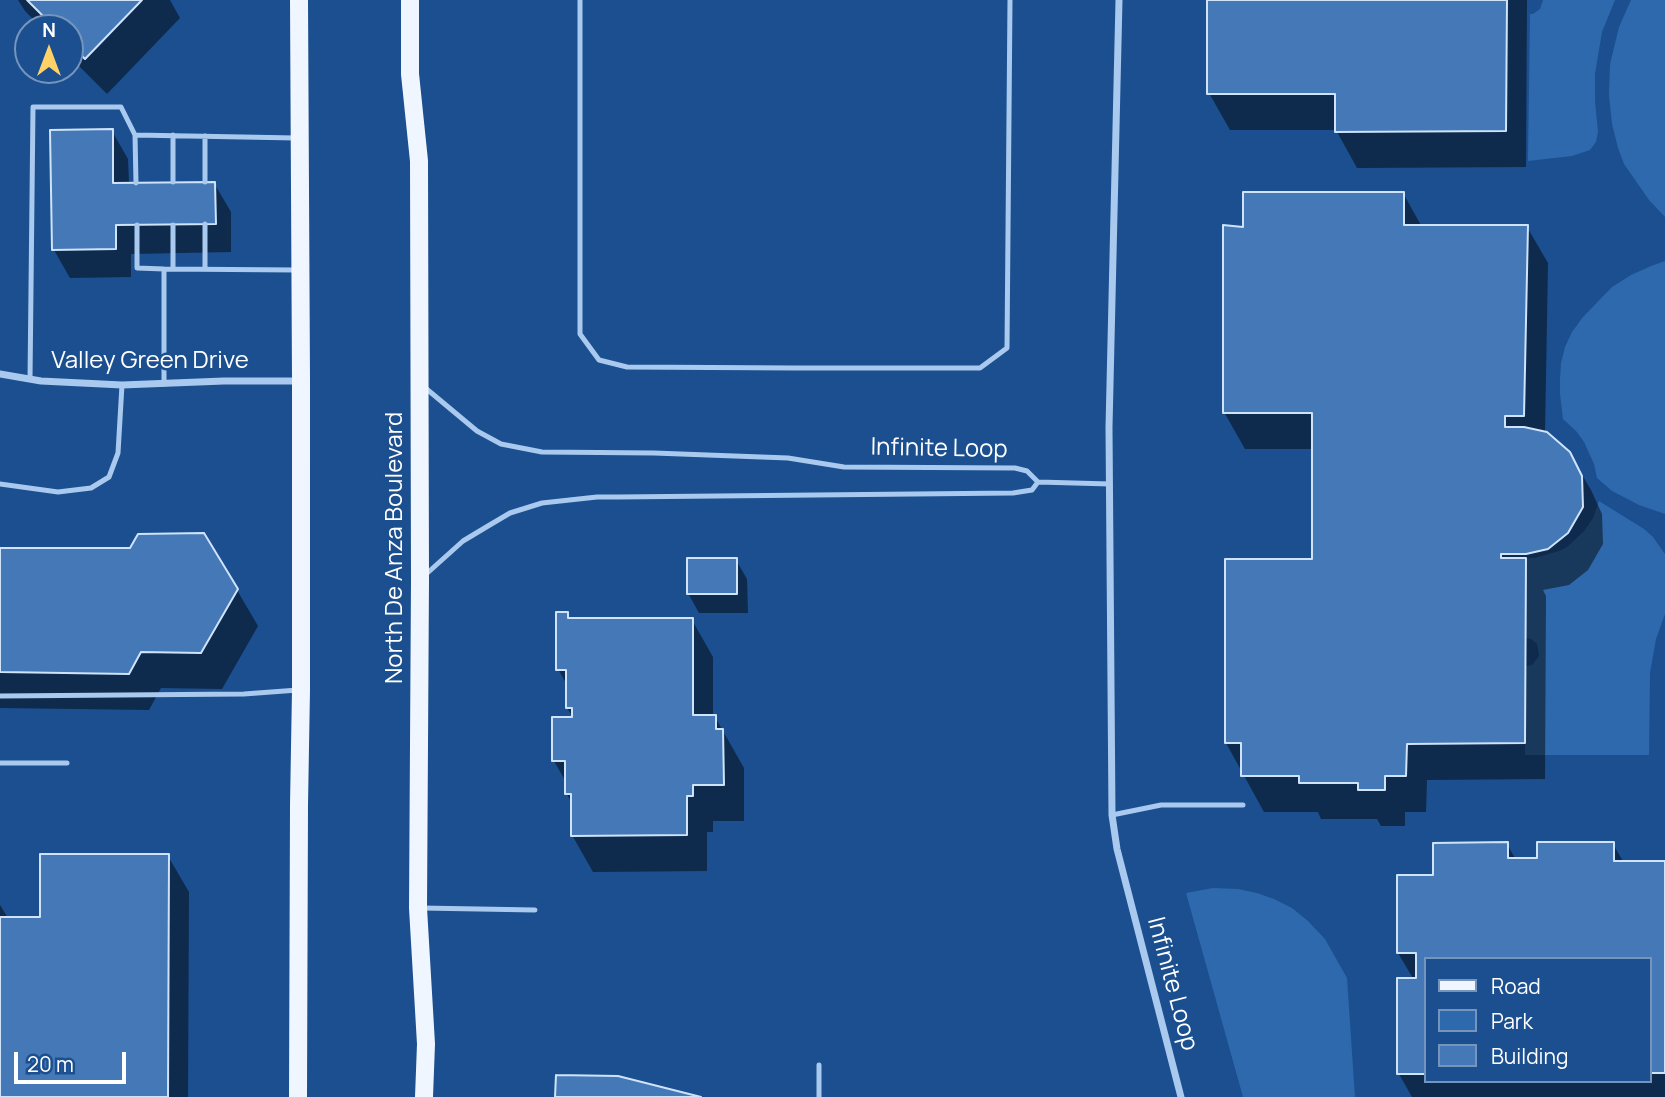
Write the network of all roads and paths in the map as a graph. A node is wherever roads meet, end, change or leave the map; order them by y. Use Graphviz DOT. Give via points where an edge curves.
graph roads {
  1 [pos="299,0"];
  2 [pos="410,0"];
  3 [pos="580,0"];
  4 [pos="1010,0"];
  5 [pos="1119,0"];
  6 [pos="135,135"];
  7 [pos="173,135"];
  8 [pos="205,136"];
  9 [pos="299,138"];
  10 [pos="173,182"];
  11 [pos="205,182"];
  12 [pos="136,183"];
  13 [pos="205,224"];
  14 [pos="173,225"];
  15 [pos="136,226"];
  16 [pos="164,269"];
  17 [pos="173,269"];
  18 [pos="205,269"];
  19 [pos="300,270"];
  20 [pos="0,374"];
  21 [pos="30,379"];
  22 [pos="301,381"];
  23 [pos="419,383"];
  24 [pos="164,384"];
  25 [pos="122,385"];
  26 [pos="1038,482"];
  27 [pos="0,484"];
  28 [pos="1110,484"];
  29 [pos="420,580"];
  30 [pos="301,690"];
  31 [pos="0,696"];
  32 [pos="0,763"];
  33 [pos="67,763"];
  34 [pos="1243,806"];
  35 [pos="1112,815"];
  36 [pos="418,908"];
  37 [pos="535,910"];
  38 [pos="819,1065"];
  39 [pos="298,1097"];
  40 [pos="424,1097"];
  41 [pos="819,1097"];
  42 [pos="1181,1097"];
  1 -- 9 [label="main road"];
  2 -- 23 [label="main road, North De Anza Boulevard" via="410,74 419,161"];
  3 -- 4 [label="lane" via="580,334 599,359 627,367 795,368 980,368 1007,348"];
  5 -- 28 [label="street, Infinite Loop"];
  6 -- 7 [label="lane"];
  6 -- 12 [label="lane"];
  6 -- 21 [label="lane" via="121,107 33,107"];
  7 -- 8 [label="lane"];
  7 -- 10 [label="lane"];
  8 -- 9 [label="lane"];
  8 -- 11 [label="lane"];
  9 -- 19 [label="main road"];
  13 -- 18 [label="lane"];
  14 -- 17 [label="lane"];
  15 -- 16 [label="lane" via="136,268"];
  16 -- 17 [label="lane"];
  16 -- 24 [label="lane"];
  17 -- 18 [label="lane"];
  18 -- 19 [label="lane"];
  19 -- 22 [label="main road"];
  20 -- 21 [label="street, Valley Green Drive"];
  21 -- 25 [label="street, Valley Green Drive"];
  22 -- 24 [label="street, Valley Green Drive"];
  22 -- 30 [label="main road"];
  23 -- 26 [label="lane, Infinite Loop" via="477,431 500,443 542,452 788,458 844,467 1016,468"];
  23 -- 29 [label="main road, North De Anza Boulevard"];
  24 -- 25 [label="street, Valley Green Drive"];
  25 -- 27 [label="lane" via="118,453 109,477 91,488 58,492"];
  26 -- 28 [label="lane"];
  26 -- 29 [label="lane, Infinite Loop" via="1032,490 1013,493 597,497 542,503 510,513 463,541"];
  28 -- 35 [label="street, Infinite Loop"];
  29 -- 36 [label="main road, North De Anza Boulevard"];
  30 -- 31 [label="lane"];
  30 -- 39 [label="main road"];
  32 -- 33 [label="lane"];
  34 -- 35 [label="lane" via="1161,806"];
  35 -- 42 [label="street, Infinite Loop" via="1116,849"];
  36 -- 37 [label="lane"];
  36 -- 40 [label="main road, North De Anza Boulevard" via="426,1044"];
  38 -- 41 [label="lane"];
}
